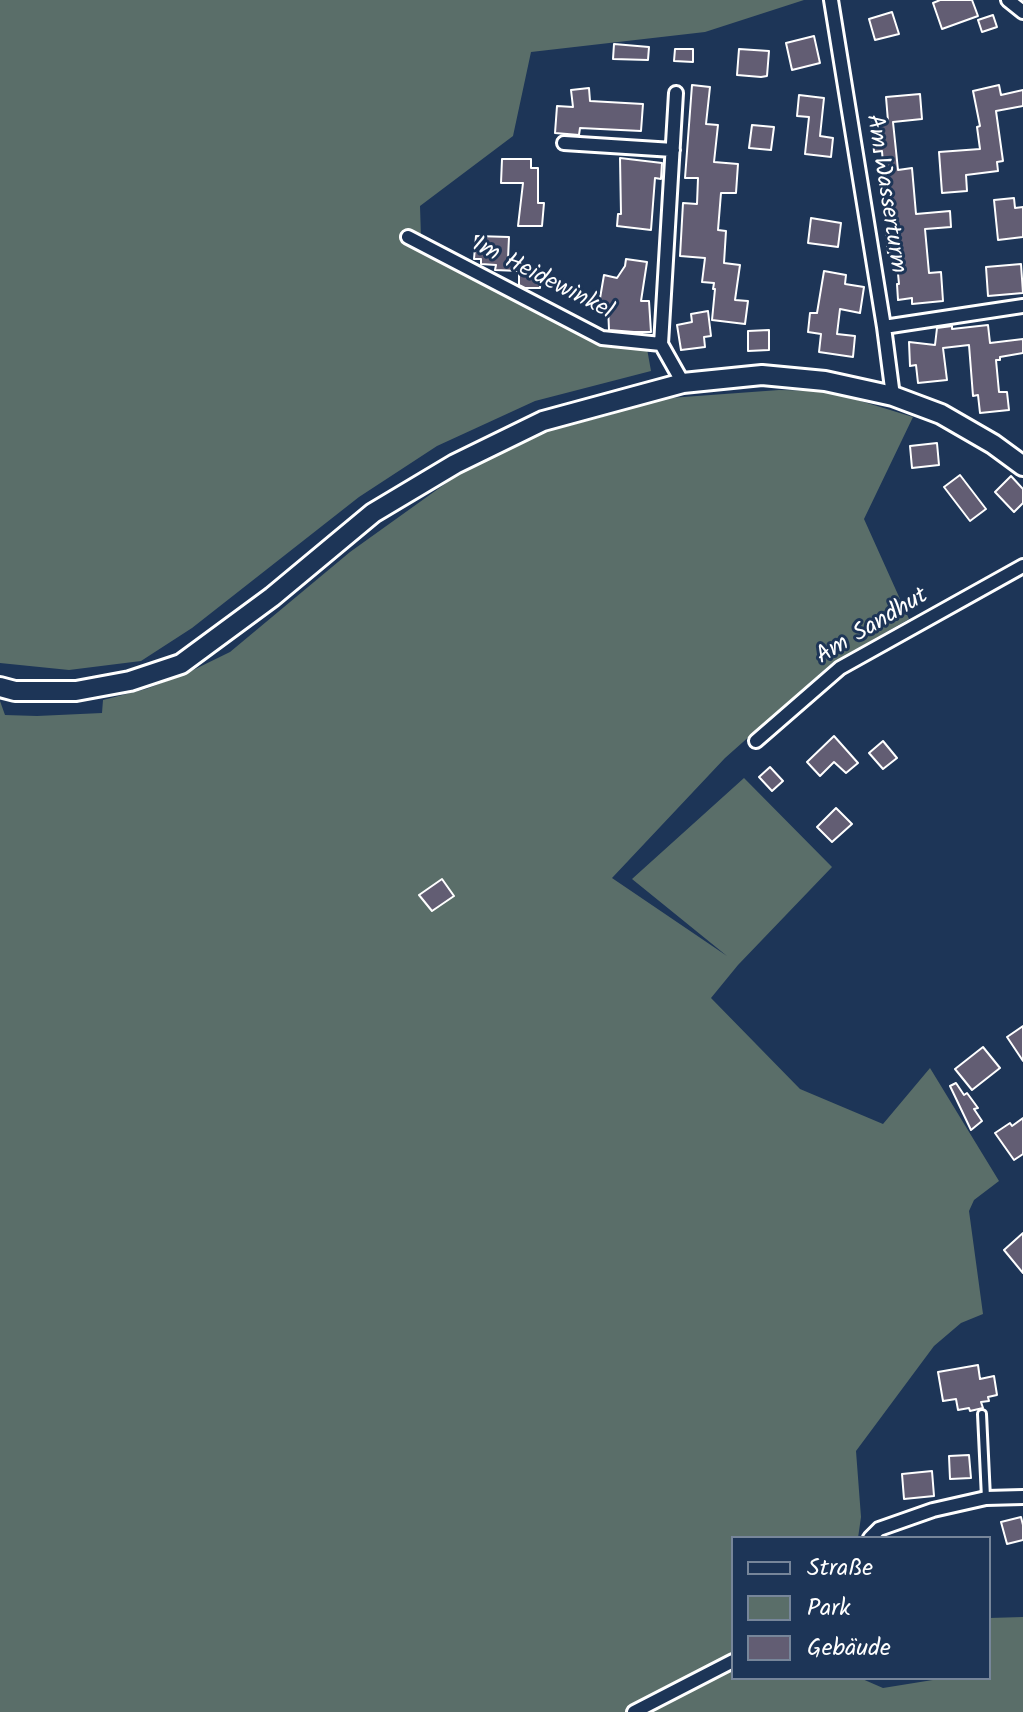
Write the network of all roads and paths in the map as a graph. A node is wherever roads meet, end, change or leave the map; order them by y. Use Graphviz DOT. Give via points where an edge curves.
graph roads {
  1 [pos="831,0"];
  2 [pos="1008,0"];
  3 [pos="1023,12"];
  4 [pos="676,93"];
  5 [pos="564,143"];
  6 [pos="673,150"];
  7 [pos="408,237"];
  8 [pos="1023,306"];
  9 [pos="884,327"];
  10 [pos="661,344"];
  11 [pos="683,383"];
  12 [pos="893,396"];
  13 [pos="1023,466"];
  14 [pos="1023,566"];
  15 [pos="0,687"];
  16 [pos="756,741"];
  17 [pos="982,1414"];
  18 [pos="1023,1497"];
  19 [pos="986,1498"];
  20 [pos="872,1536"];
  21 [pos="731,1662"];
  22 [pos="634,1712"];
  1 -- 9 [label="street, Am Wasserturm"];
  2 -- 3 [label="street"];
  4 -- 6 [label="street"];
  5 -- 6 [label="street"];
  6 -- 10 [label="street"];
  7 -- 10 [label="street, Im Heidewinkel" via="602,338"];
  8 -- 9 [label="street"];
  9 -- 12 [label="street, Am Wasserturm"];
  10 -- 11 [label="street"];
  11 -- 12 [label="street" via="762,375 825,381"];
  11 -- 15 [label="street" via="543,421 455,464 373,513 181,664 76,691"];
  12 -- 13 [label="street" via="941,414"];
  14 -- 16 [label="street, Am Sandhut" via="840,668"];
  17 -- 19 [label="lane"];
  18 -- 19 [label="street"];
  19 -- 20 [label="street" via="933,1510"];
  21 -- 22 [label="street"];
}
